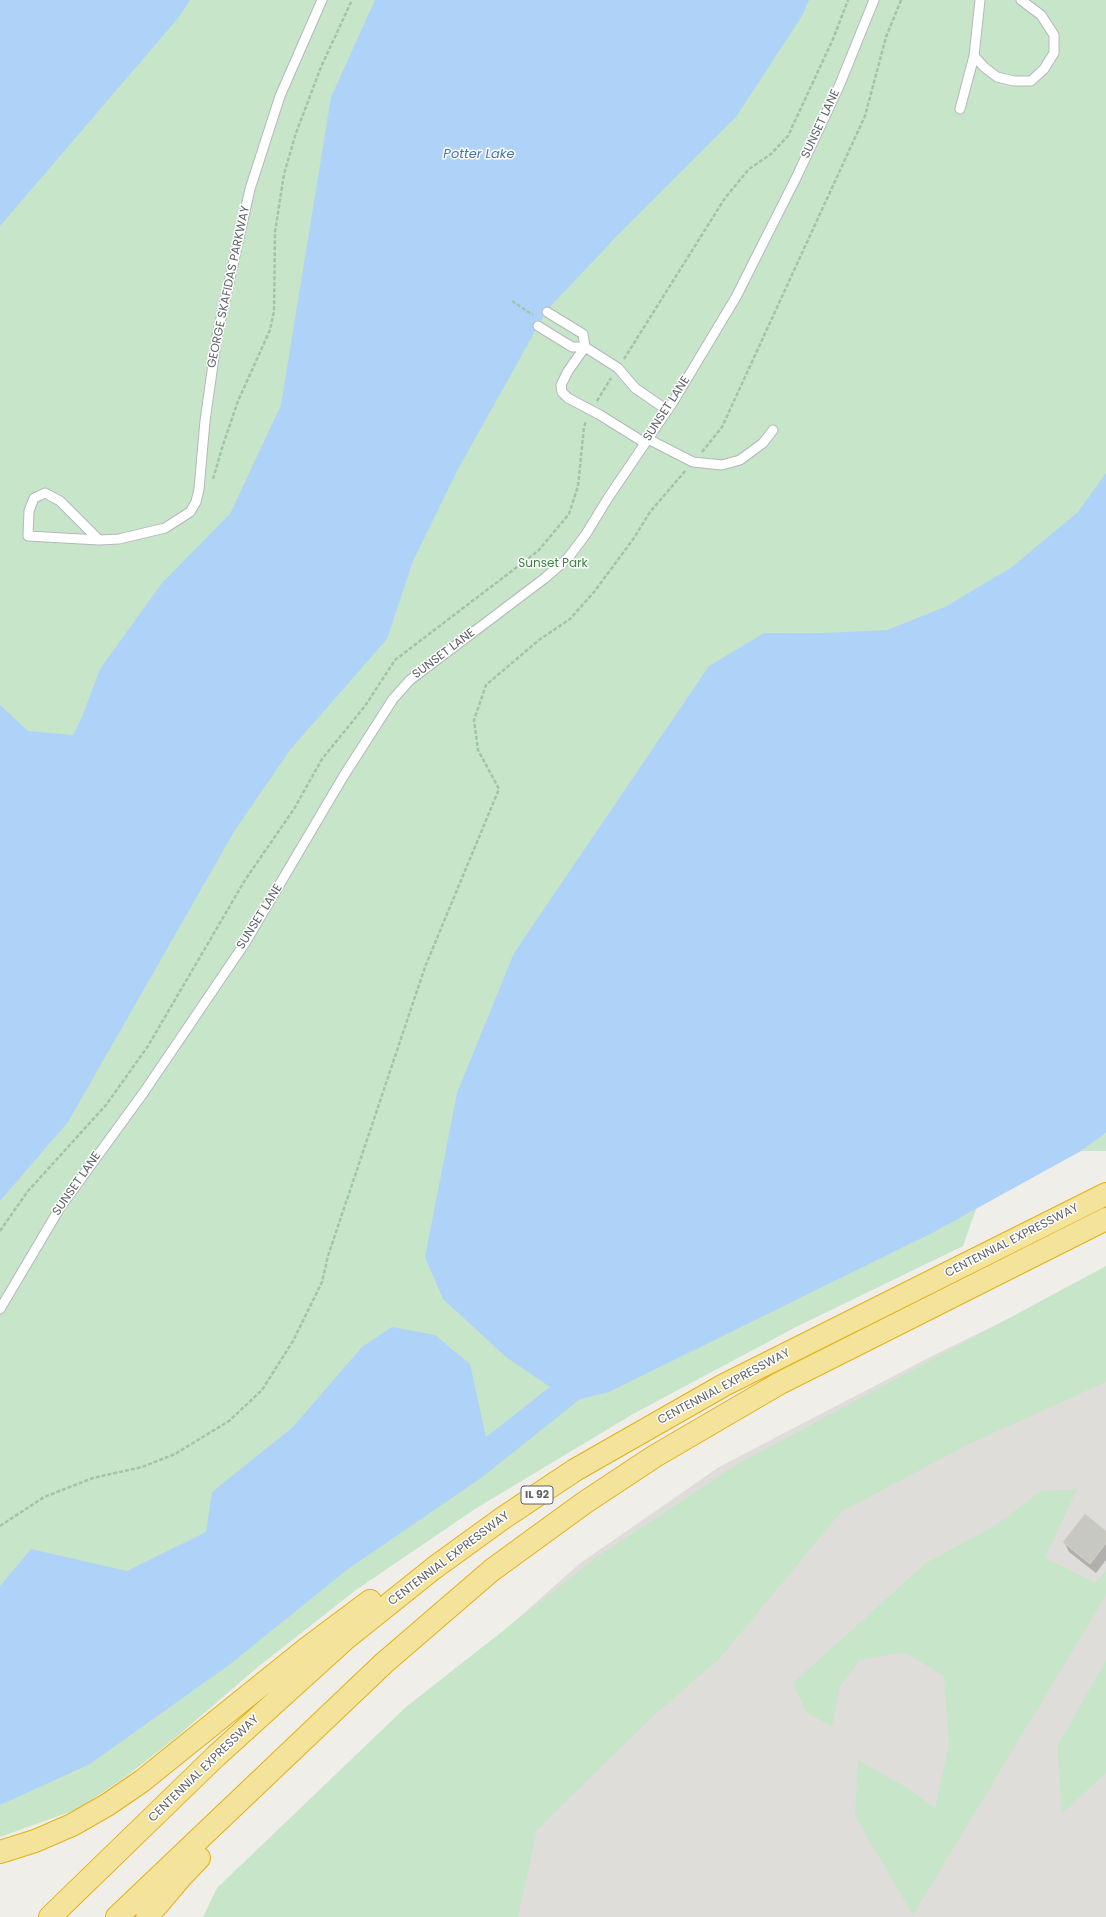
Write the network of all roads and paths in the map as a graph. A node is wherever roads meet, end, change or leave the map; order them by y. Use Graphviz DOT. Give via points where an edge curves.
graph roads {
  1 [pos="322,0"];
  2 [pos="352,0"];
  3 [pos="848,0"];
  4 [pos="874,0"];
  5 [pos="901,0"];
  6 [pos="980,0"];
  7 [pos="1021,0"];
  8 [pos="974,56"];
  9 [pos="960,109"];
  10 [pos="512,301"];
  11 [pos="526,310"];
  12 [pos="546,312"];
  13 [pos="538,326"];
  14 [pos="585,347"];
  15 [pos="618,368"];
  16 [pos="591,410"];
  17 [pos="667,410"];
  18 [pos="773,430"];
  19 [pos="646,441"];
  20 [pos="693,462"];
  21 [pos="196,502"];
  22 [pos="99,540"];
  23 [pos="1106,1194"];
  24 [pos="1106,1219"];
  25 [pos="0,1231"];
  26 [pos="0,1309"];
  27 [pos="0,1526"];
  28 [pos="480,1535"];
  29 [pos="282,1760"];
  30 [pos="0,1852"];
  31 [pos="50,1917"];
  32 [pos="117,1917"];
  33 [pos="147,1917"];
  1 -- 21 [label="lane, GEORGE SKAFIDAS PARKWAY" via="280,96 250,189 217,336"];
  2 -- 21 [label="path" via="308,100 284,174 275,232 274,311 270,330 238,401 210,490"];
  3 -- 15 [label="path" via="788,136 771,154 749,169 726,198"];
  4 -- 17 [label="lane, SUNSET LANE" via="817,134 736,297"];
  5 -- 20 [label="path" via="886,37 865,116 722,427"];
  6 -- 8 [label="lane"];
  7 -- 8 [label="lane" via="1042,15 1054,36 1054,53 1044,69 1031,81 1014,80 997,76"];
  8 -- 9 [label="lane"];
  10 -- 11 [label="path"];
  12 -- 14 [label="lane" via="584,334"];
  13 -- 14 [label="lane" via="572,347"];
  14 -- 15 [label="lane"];
  14 -- 16 [label="lane" via="561,385 562,392 568,398"];
  15 -- 16 [label="path"];
  15 -- 17 [label="lane" via="634,388"];
  16 -- 19 [label="lane"];
  16 -- 25 [label="path" via="584,427 578,486 569,514 538,551 395,660 365,706 322,759 294,809 245,880 148,1046 106,1105 28,1191"];
  17 -- 19 [label="lane, SUNSET LANE"];
  18 -- 20 [label="lane" via="763,443 740,460 722,465"];
  19 -- 20 [label="lane"];
  19 -- 26 [label="lane, SUNSET LANE" via="568,558 410,680 393,699 343,777 245,943 144,1092 61,1206"];
  20 -- 27 [label="path" via="650,512 594,592 570,619 538,640 486,685 474,720 478,750 499,789 425,968 328,1256 322,1282 292,1341 262,1390 229,1422 175,1454 142,1467 93,1478 44,1497"];
  21 -- 22 [label="lane" via="190,512 165,528 120,539"];
  22 -- 22 [label="lane" via="60,501 44,493 34,498 29,512 28,536"];
  23 -- 28 [label="highway, CENTENNIAL EXPRESSWAY / IL 92" via="724,1385 575,1470"];
  24 -- 29 [label="highway, CENTENNIAL EXPRESSWAY / IL 92" via="780,1383 655,1456 584,1503 492,1570 379,1668"];
  28 -- 30 [label="highway" via="368,1603 248,1695 178,1754 119,1797 72,1825"];
  28 -- 31 [label="highway, CENTENNIAL EXPRESSWAY / IL 92" via="387,1605 286,1692"];
  29 -- 32 [label="highway, CENTENNIAL EXPRESSWAY / IL 92"];
  29 -- 33 [label="highway"];
}
